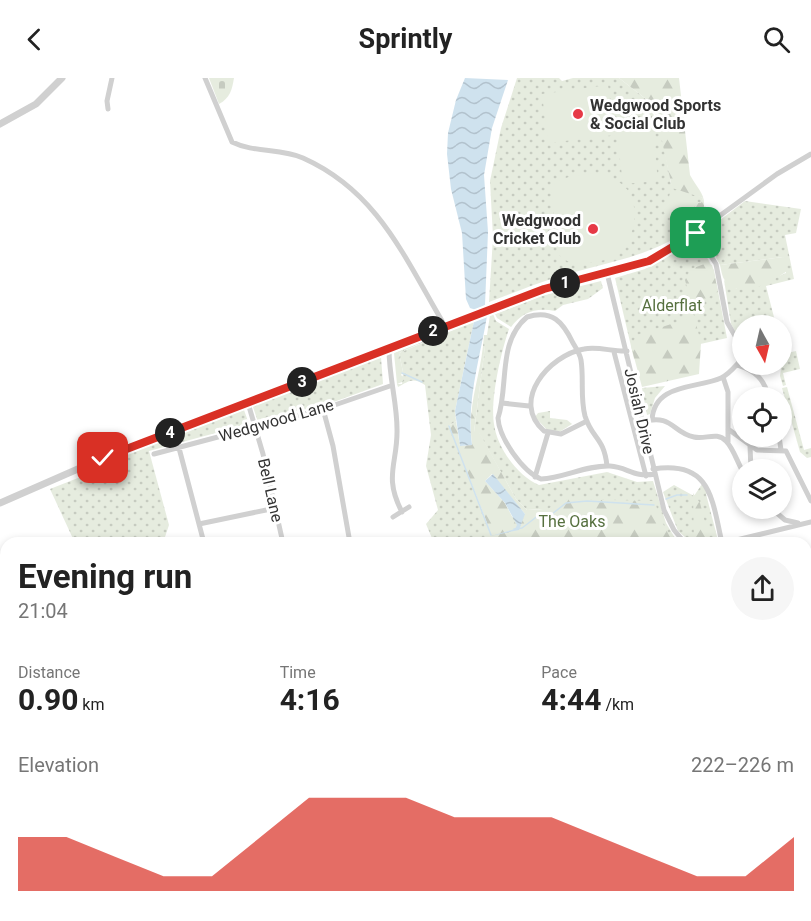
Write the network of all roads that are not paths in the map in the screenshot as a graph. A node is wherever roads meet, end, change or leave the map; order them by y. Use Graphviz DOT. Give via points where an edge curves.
graph roads {
  1 [pos="62,78"];
  2 [pos="112,78"];
  3 [pos="205,78"];
  4 [pos="108,109"];
  5 [pos="0,124"];
  6 [pos="811,154"];
  7 [pos="696,233"];
  8 [pos="607,273"];
  9 [pos="445,326"];
  10 [pos="732,331"];
  11 [pos="388,349"];
  12 [pos="577,351"];
  13 [pos="627,351"];
  14 [pos="614,352"];
  15 [pos="732,369"];
  16 [pos="723,377"];
  17 [pos="390,386"];
  18 [pos="248,403"];
  19 [pos="502,403"];
  20 [pos="529,406"];
  21 [pos="323,409"];
  22 [pos="652,420"];
  23 [pos="587,421"];
  24 [pos="642,422"];
  25 [pos="255,427"];
  26 [pos="728,429"];
  27 [pos="732,432"];
  28 [pos="548,434"];
  29 [pos="728,442"];
  30 [pos="752,447"];
  31 [pos="781,447"];
  32 [pos="179,448"];
  33 [pos="781,450"];
  34 [pos="154,454"];
  35 [pos="736,459"];
  36 [pos="607,466"];
  37 [pos="654,471"];
  38 [pos="646,476"];
  39 [pos="535,477"];
  40 [pos="811,501"];
  41 [pos="0,503"];
  42 [pos="410,507"];
  43 [pos="276,508"];
  44 [pos="402,512"];
  45 [pos="393,517"];
  46 [pos="784,519"];
  47 [pos="808,523"];
  48 [pos="199,524"];
  49 [pos="202,537"];
  50 [pos="282,537"];
  51 [pos="349,537"];
  52 [pos="680,537"];
  53 [pos="721,537"];
  54 [pos="748,537"];
  1 -- 5 [label="street" via="36,104"];
  2 -- 4 [label="street" via="106,101"];
  3 -- 9 [label="street" via="232,142 301,157 330,171 366,200 384,222"];
  6 -- 7 [label="street"];
  7 -- 8 [label="street" via="649,261"];
  7 -- 10 [label="street" via="716,264"];
  8 -- 9 [label="street" via="544,289"];
  8 -- 13 [label="street, Josiah Drive"];
  9 -- 11 [label="street"];
  11 -- 17 [label="street"];
  11 -- 18 [label="street"];
  12 -- 14 [label="street" via="592,348"];
  12 -- 19 [label="street" via="558,319 544,314 527,317 515,330 507,356"];
  12 -- 20 [label="street" via="554,364 539,380"];
  12 -- 23 [label="street"];
  13 -- 14 [label="street"];
  13 -- 24 [label="street, Josiah Drive"];
  14 -- 38 [label="street"];
  15 -- 16 [label="street"];
  16 -- 22 [label="street" via="665,394 657,401"];
  16 -- 26 [label="street" via="728,392"];
  17 -- 21 [label="street, Wedgwood Lane"];
  17 -- 44 [label="street" via="397,429 392,481"];
  18 -- 25 [label="street, Bell Lane"];
  18 -- 41 [label="street" via="103,458"];
  19 -- 20 [label="street"];
  19 -- 39 [label="street" via="499,426 514,455"];
  20 -- 28 [label="street" via="532,416"];
  21 -- 25 [label="street, Wedgwood Lane"];
  21 -- 51 [label="street"];
  22 -- 24 [label="street"];
  22 -- 29 [label="street" via="675,425 690,436 717,436"];
  23 -- 28 [label="street" via="561,434"];
  23 -- 36 [label="street" via="604,446"];
  24 -- 37 [label="street, Josiah Drive"];
  25 -- 32 [label="street, Wedgwood Lane"];
  25 -- 43 [label="street, Bell Lane"];
  26 -- 27 [label="street"];
  26 -- 29 [label="street"];
  28 -- 39 [label="street"];
  29 -- 35 [label="street"];
  30 -- 33 [label="street"];
  31 -- 33 [label="street"];
  32 -- 34 [label="street, Wedgwood Lane" via="161,449"];
  32 -- 48 [label="street"];
  33 -- 40 [label="street" via="786,451"];
  36 -- 38 [label="street"];
  36 -- 39 [label="street" via="547,479"];
  37 -- 38 [label="street"];
  37 -- 52 [label="street, Josiah Drive" via="664,510"];
  37 -- 53 [label="street" via="683,468 704,481"];
  42 -- 44 [label="street"];
  43 -- 48 [label="street"];
  43 -- 50 [label="street, Bell Lane"];
  44 -- 45 [label="street"];
  46 -- 47 [label="street"];
  47 -- 54 [label="street"];
  48 -- 49 [label="street"];
}
